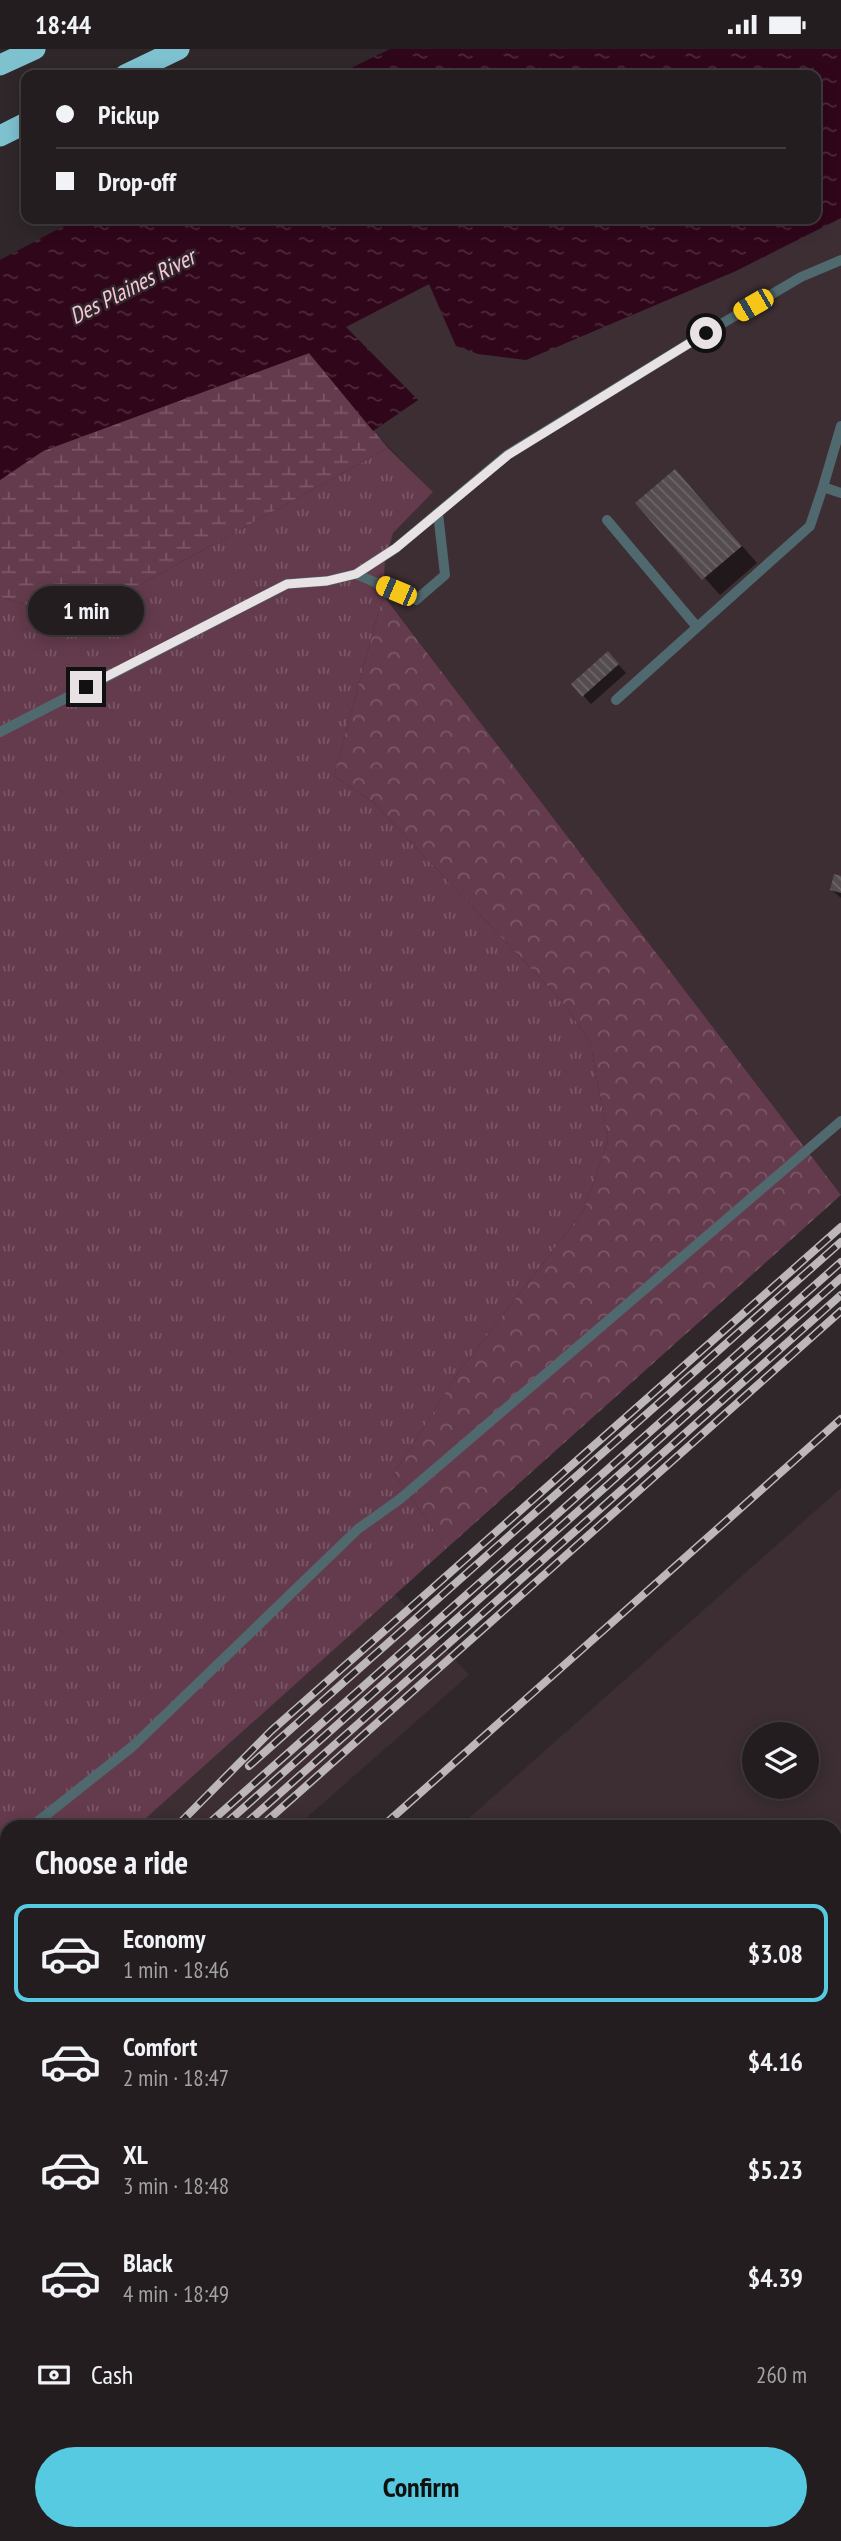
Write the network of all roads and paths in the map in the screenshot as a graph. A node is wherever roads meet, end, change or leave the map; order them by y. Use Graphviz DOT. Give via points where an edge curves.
graph roads {
  1 [pos="35,49"];
  2 [pos="179,49"];
  3 [pos="0,65"];
  4 [pos="135,70"];
  5 [pos="21,126"];
  6 [pos="0,136"];
  7 [pos="841,260"];
  8 [pos="841,426"];
  9 [pos="823,487"];
  10 [pos="841,493"];
  11 [pos="438,513"];
  12 [pos="607,520"];
  13 [pos="356,574"];
  14 [pos="697,627"];
  15 [pos="616,700"];
  16 [pos="0,732"];
  17 [pos="841,1122"];
  18 [pos="40,1820"];
  1 -- 3 [label="highway"];
  2 -- 4 [label="highway"];
  5 -- 6 [label="highway"];
  7 -- 11 [label="lane" via="801,277 519,448"];
  8 -- 9 [label="lane"];
  9 -- 10 [label="lane"];
  9 -- 14 [label="lane" via="810,526"];
  11 -- 13 [label="lane"];
  11 -- 13 [label="lane" via="445,575 416,600"];
  12 -- 14 [label="lane"];
  13 -- 16 [label="lane" via="287,584"];
  14 -- 15 [label="lane"];
  17 -- 18 [label="lane" via="400,1499 358,1528 133,1746"];
}
